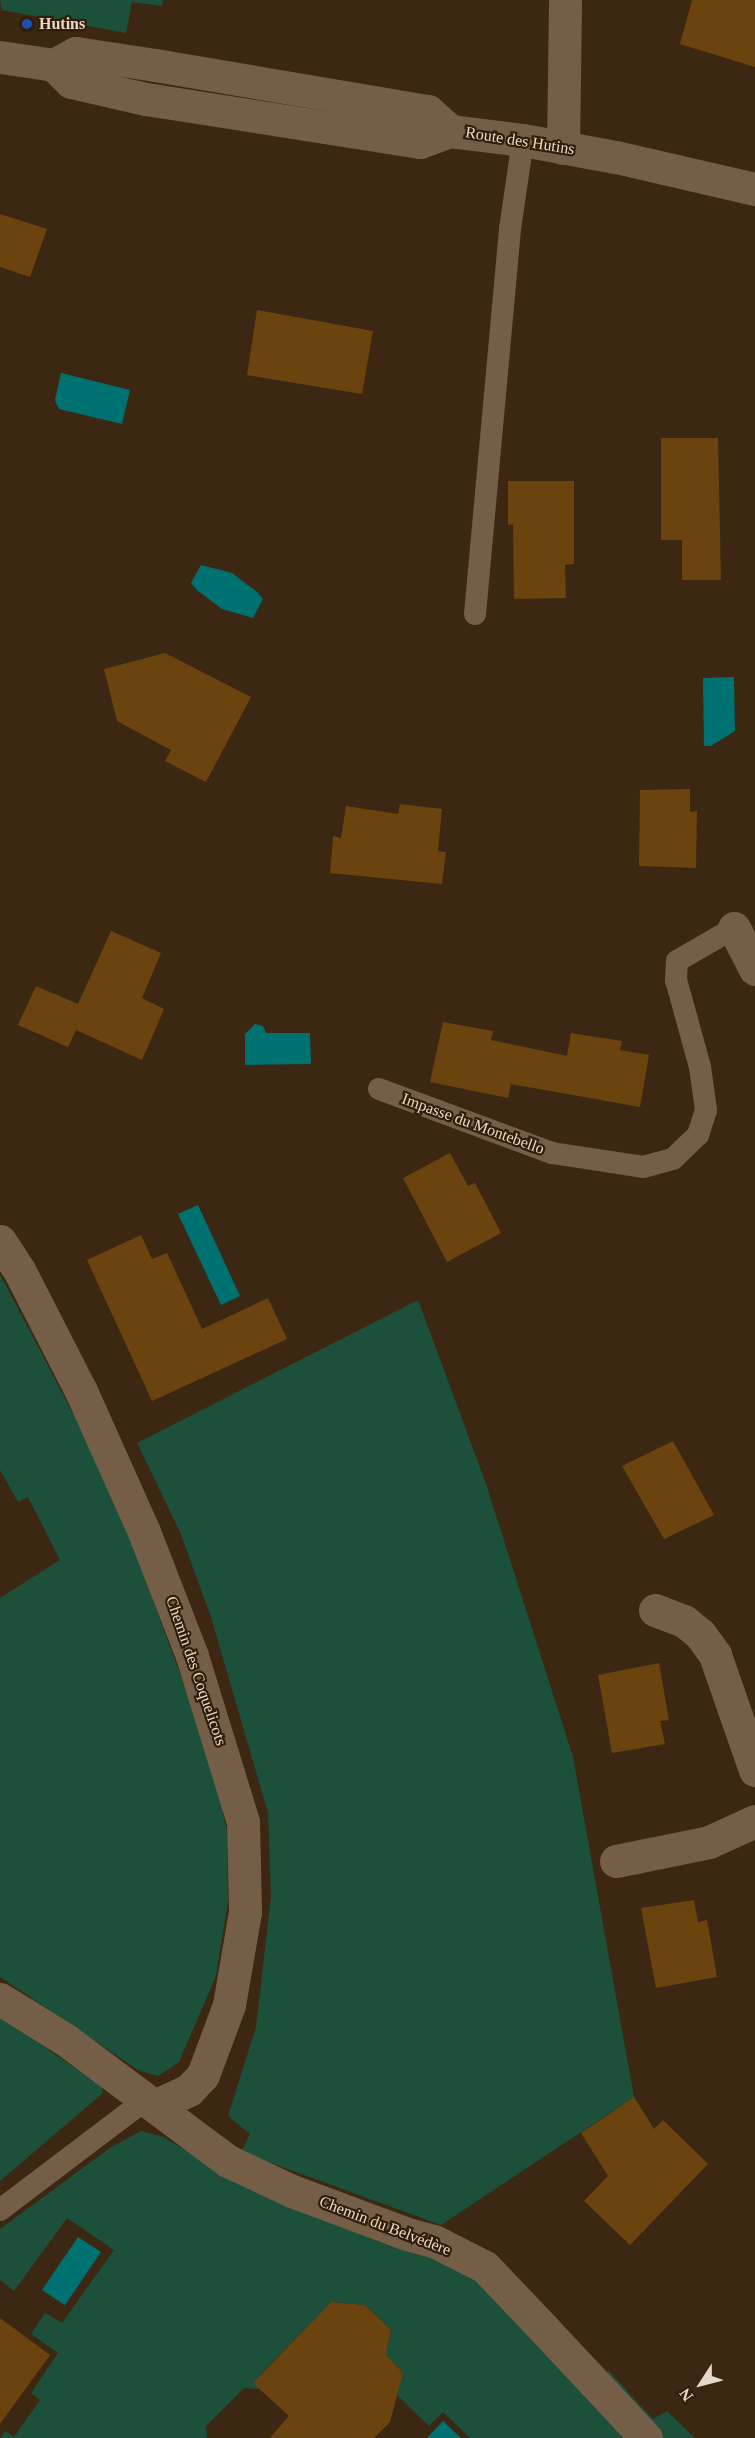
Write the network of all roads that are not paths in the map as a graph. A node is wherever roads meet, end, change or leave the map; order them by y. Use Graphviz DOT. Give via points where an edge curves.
graph roads {
  1 [pos="565,0"];
  2 [pos="0,57"];
  3 [pos="54,65"];
  4 [pos="195,73"];
  5 [pos="179,103"];
  6 [pos="450,131"];
  7 [pos="523,140"];
  8 [pos="563,148"];
  9 [pos="755,189"];
  10 [pos="475,615"];
  11 [pos="734,928"];
  12 [pos="755,969"];
  13 [pos="379,1089"];
  14 [pos="0,1241"];
  15 [pos="656,1610"];
  16 [pos="755,1770"];
  17 [pos="755,1821"];
  18 [pos="616,1861"];
  19 [pos="0,1999"];
  20 [pos="153,2102"];
  21 [pos="0,2210"];
  22 [pos="646,2438"];
  1 -- 8 [label="street"];
  2 -- 3 [label="street"];
  3 -- 4 [label="street" via="76,53"];
  3 -- 5 [label="street, Route des Hutins" via="70,82"];
  4 -- 5 [label="street"];
  4 -- 6 [label="street" via="428,111"];
  5 -- 6 [label="street, Route des Hutins" via="420,142"];
  6 -- 7 [label="street, Route des Hutins"];
  7 -- 8 [label="street, Route des Hutins"];
  7 -- 10 [label="lane" via="510,229"];
  8 -- 9 [label="street, Route des Hutins"];
  11 -- 12 [label="street, Impasse du Montebello"];
  11 -- 13 [label="lane, Impasse du Montebello" via="677,961 676,980 700,1066 706,1110 698,1134 663,1163 643,1167 552,1154"];
  14 -- 20 [label="street, Chemin des Coquelicots" via="81,1391 144,1532 192,1656 243,1822 245,1912 229,2005 203,2075 189,2090"];
  15 -- 16 [label="street" via="684,1621 700,1634 715,1655"];
  17 -- 18 [label="street" via="709,1842"];
  19 -- 20 [label="street, Chemin du Belvédère"];
  20 -- 21 [label="lane"];
  20 -- 22 [label="street, Chemin du Belvédère" via="228,2161 292,2191 434,2241 485,2267"];
}
